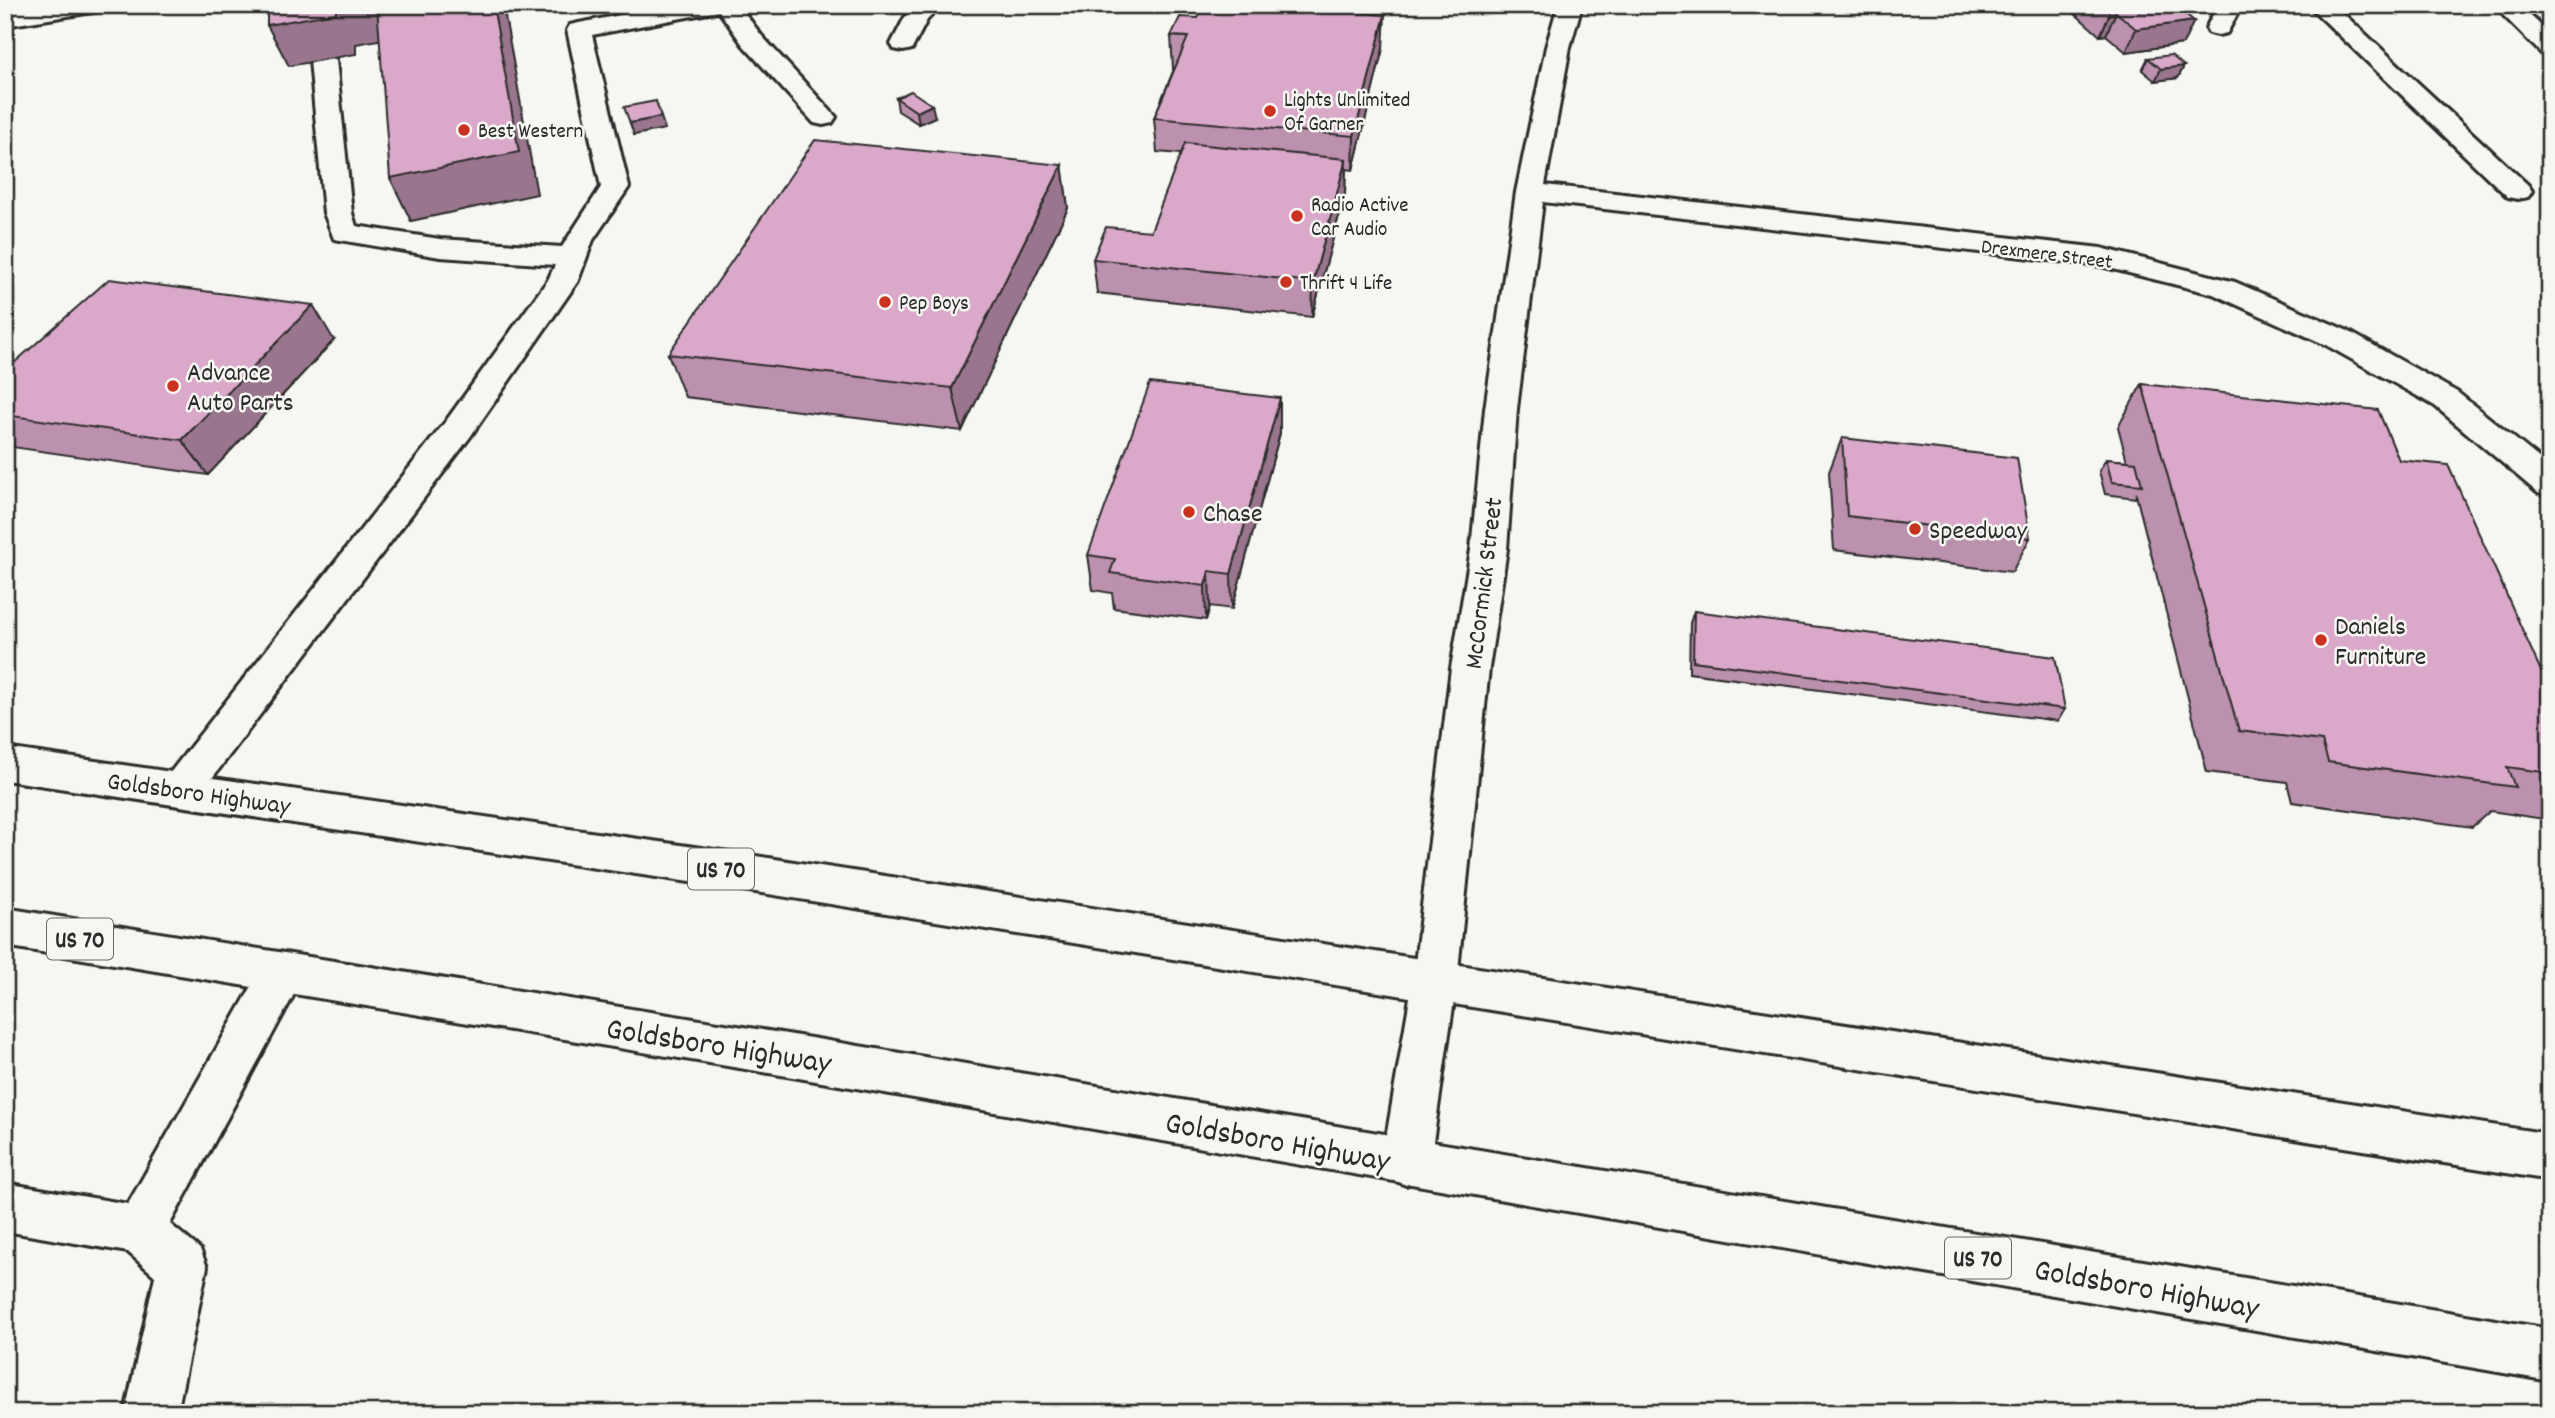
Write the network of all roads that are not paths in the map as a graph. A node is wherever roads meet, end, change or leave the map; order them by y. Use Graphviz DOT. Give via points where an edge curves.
graph roads {
  1 [pos="93,5"];
  2 [pos="714,5"];
  3 [pos="727,5"];
  4 [pos="930,5"];
  5 [pos="1570,5"];
  6 [pos="2230,5"];
  7 [pos="2320,5"];
  8 [pos="2505,5"];
  9 [pos="575,18"];
  10 [pos="5,19"];
  11 [pos="2218,28"];
  12 [pos="903,44"];
  13 [pos="2550,48"];
  14 [pos="323,60"];
  15 [pos="823,117"];
  16 [pos="2518,191"];
  17 [pos="1530,192"];
  18 [pos="573,257"];
  19 [pos="2510,451"];
  20 [pos="2550,454"];
  21 [pos="2550,485"];
  22 [pos="5,764"];
  23 [pos="180,790"];
  24 [pos="5,927"];
  25 [pos="284,972"];
  26 [pos="1435,980"];
  27 [pos="2550,1157"];
  28 [pos="1406,1162"];
  29 [pos="5,1207"];
  30 [pos="140,1230"];
  31 [pos="2550,1355"];
  32 [pos="150,1413"];
  1 -- 10 [label="main road"];
  2 -- 9 [label="main road"];
  3 -- 15 [label="main road" via="752,40"];
  4 -- 12 [label="main road" via="917,17"];
  5 -- 17 [label="main road, McCormick Street"];
  6 -- 11 [label="main road"];
  7 -- 16 [label="main road"];
  8 -- 13 [label="main road"];
  9 -- 18 [label="main road" via="615,187 579,240"];
  14 -- 18 [label="main road" via="338,213 344,233 440,248"];
  17 -- 19 [label="main road, Drexmere Street" via="2101,257 2224,288 2337,338 2446,399"];
  17 -- 26 [label="main road, McCormick Street"];
  18 -- 23 [label="main road" via="563,281 458,429"];
  19 -- 20 [label="main road"];
  19 -- 21 [label="main road, Drexmere Street"];
  22 -- 23 [label="main road, Goldsboro Highway / US 70"];
  23 -- 26 [label="main road, Goldsboro Highway / US 70"];
  24 -- 25 [label="main road, Goldsboro Highway / US 70"];
  25 -- 28 [label="main road, Goldsboro Highway / US 70"];
  25 -- 30 [label="main road"];
  26 -- 27 [label="main road, Goldsboro Highway / US 70"];
  26 -- 28 [label="main road, McCormick Street"];
  28 -- 31 [label="main road, Goldsboro Highway / US 70"];
  29 -- 30 [label="main road"];
  30 -- 32 [label="main road" via="182,1267"];
}
